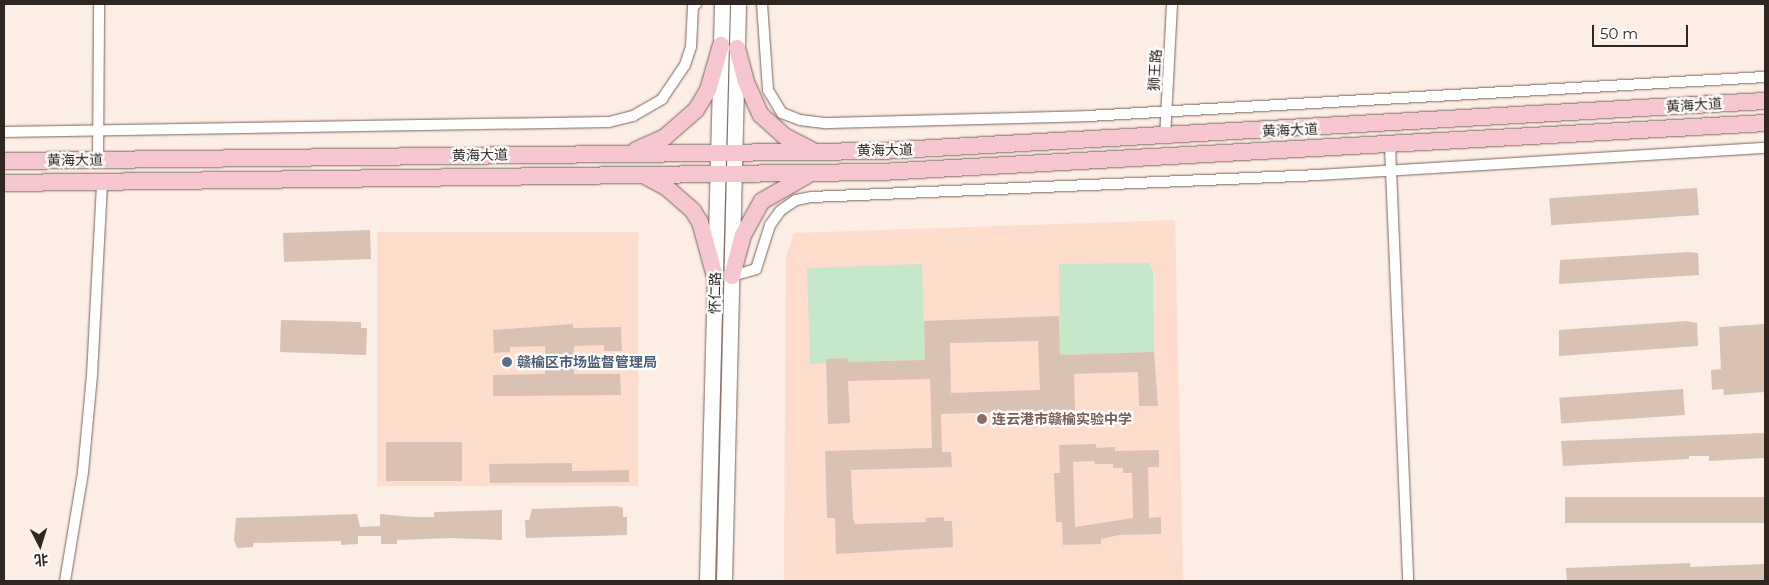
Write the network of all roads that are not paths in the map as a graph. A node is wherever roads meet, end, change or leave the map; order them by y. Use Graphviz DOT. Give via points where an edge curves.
graph roads {
  1 [pos="99,4"];
  2 [pos="696,4"];
  3 [pos="722,4"];
  4 [pos="738,4"];
  5 [pos="762,4"];
  6 [pos="1172,4"];
  7 [pos="721,45"];
  8 [pos="737,48"];
  9 [pos="1765,77"];
  10 [pos="1765,101"];
  11 [pos="1166,111"];
  12 [pos="1765,122"];
  13 [pos="98,130"];
  14 [pos="4,132"];
  15 [pos="1165,138"];
  16 [pos="1390,146"];
  17 [pos="1765,148"];
  18 [pos="718,152"];
  19 [pos="735,152"];
  20 [pos="813,152"];
  21 [pos="629,153"];
  22 [pos="98,160"];
  23 [pos="4,162"];
  24 [pos="1391,171"];
  25 [pos="812,173"];
  26 [pos="641,174"];
  27 [pos="718,174"];
  28 [pos="734,174"];
  29 [pos="102,181"];
  30 [pos="4,183"];
  31 [pos="732,276"];
  32 [pos="715,277"];
  33 [pos="64,581"];
  34 [pos="707,581"];
  35 [pos="724,581"];
  36 [pos="1408,581"];
  1 -- 13 [label="street"];
  2 -- 13 [label="street" via="693,6 691,47 686,65 662,99 633,116 609,122"];
  3 -- 7 [label="main road, 怀仁路"];
  4 -- 8 [label="main road, 怀仁路"];
  5 -- 11 [label="street" via="768,90 782,113 800,120 826,123"];
  6 -- 11 [label="street, 狮王路"];
  7 -- 18 [label="main road, 怀仁路"];
  7 -- 21 [label="main road" via="708,90 696,110 665,137"];
  8 -- 19 [label="main road, 怀仁路"];
  8 -- 20 [label="main road" via="746,82 761,115 784,136"];
  9 -- 11 [label="street"];
  10 -- 15 [label="main road, 黄海大道"];
  11 -- 15 [label="street, 狮王路"];
  12 -- 16 [label="main road, 黄海大道"];
  13 -- 14 [label="street"];
  13 -- 22 [label="street"];
  15 -- 20 [label="main road, 黄海大道"];
  16 -- 24 [label="street"];
  16 -- 25 [label="main road, 黄海大道" via="1012,168"];
  17 -- 24 [label="street"];
  18 -- 19 [label="main road, 黄海大道"];
  18 -- 21 [label="main road, 黄海大道"];
  18 -- 27 [label="main road, 怀仁路"];
  19 -- 20 [label="main road, 黄海大道"];
  19 -- 28 [label="main road, 怀仁路"];
  21 -- 22 [label="main road, 黄海大道"];
  22 -- 23 [label="main road, 黄海大道"];
  24 -- 31 [label="street" via="812,197 796,200 780,211 770,225 756,269"];
  24 -- 36 [label="street"];
  25 -- 28 [label="main road, 黄海大道"];
  25 -- 31 [label="main road" via="774,191 762,201 743,234"];
  26 -- 27 [label="main road, 黄海大道"];
  26 -- 29 [label="main road, 黄海大道"];
  26 -- 32 [label="main road" via="667,188 693,211 700,222"];
  27 -- 28 [label="main road, 黄海大道"];
  27 -- 32 [label="main road, 怀仁路"];
  28 -- 31 [label="main road, 怀仁路"];
  29 -- 30 [label="main road, 黄海大道"];
  29 -- 33 [label="street" via="83,472"];
  31 -- 35 [label="main road, 怀仁路"];
  32 -- 34 [label="main road, 怀仁路"];
}
